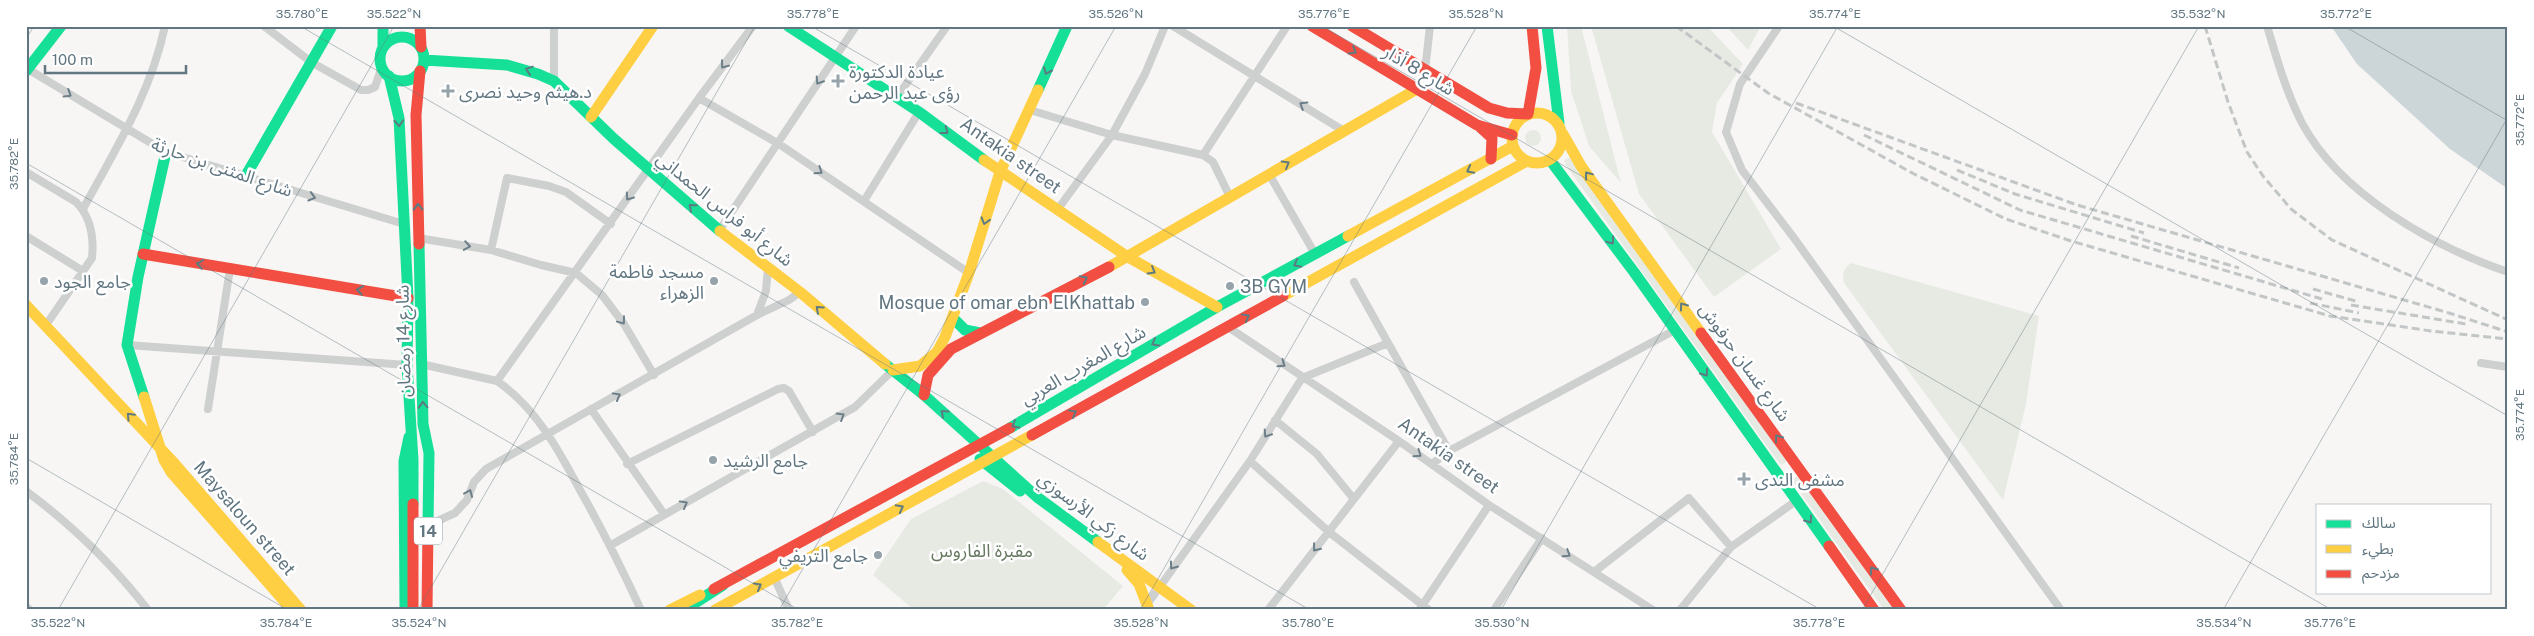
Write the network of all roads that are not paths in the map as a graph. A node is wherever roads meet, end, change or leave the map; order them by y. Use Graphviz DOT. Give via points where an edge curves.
graph roads {
  1 [pos="61,26"];
  2 [pos="165,26"];
  3 [pos="264,26"];
  4 [pos="332,26"];
  5 [pos="383,26"];
  6 [pos="420,26"];
  7 [pos="554,26"];
  8 [pos="653,26"];
  9 [pos="753,26"];
  10 [pos="788,26"];
  11 [pos="856,26"];
  12 [pos="947,26"];
  13 [pos="1067,26"];
  14 [pos="1165,26"];
  15 [pos="1173,26"];
  16 [pos="1287,26"];
  17 [pos="1312,26"];
  18 [pos="1352,26"];
  19 [pos="1430,26"];
  20 [pos="1532,26"];
  21 [pos="1547,26"];
  22 [pos="1779,26"];
  23 [pos="2267,26"];
  24 [pos="420,47"];
  25 [pos="384,48"];
  26 [pos="834,58"];
  27 [pos="311,62"];
  28 [pos="422,65"];
  29 [pos="382,66"];
  30 [pos="27,69"];
  31 [pos="1425,71"];
  32 [pos="389,76"];
  33 [pos="1256,76"];
  34 [pos="554,81"];
  35 [pos="1417,89"];
  36 [pos="897,97"];
  37 [pos="699,98"];
  38 [pos="1030,110"];
  39 [pos="919,112"];
  40 [pos="1528,114"];
  41 [pos="591,117"];
  42 [pos="1477,124"];
  43 [pos="1561,129"];
  44 [pos="126,130"];
  45 [pos="1344,131"];
  46 [pos="1112,135"];
  47 [pos="1512,141"];
  48 [pos="779,144"];
  49 [pos="166,152"];
  50 [pos="1203,155"];
  51 [pos="1491,159"];
  52 [pos="1550,160"];
  53 [pos="1527,161"];
  54 [pos="649,169"];
  55 [pos="26,172"];
  56 [pos="1000,172"];
  57 [pos="1268,174"];
  58 [pos="245,177"];
  59 [pos="1230,196"];
  60 [pos="864,201"];
  61 [pos="1058,208"];
  62 [pos="83,209"];
  63 [pos="404,224"];
  64 [pos="611,224"];
  65 [pos="719,231"];
  66 [pos="26,236"];
  67 [pos="418,238"];
  68 [pos="490,250"];
  69 [pos="142,254"];
  70 [pos="1315,254"];
  71 [pos="1128,257"];
  72 [pos="768,266"];
  73 [pos="230,269"];
  74 [pos="83,271"];
  75 [pos="2508,272"];
  76 [pos="576,273"];
  77 [pos="969,273"];
  78 [pos="1354,282"];
  79 [pos="800,292"];
  80 [pos="408,298"];
  81 [pos="26,305"];
  82 [pos="1217,307"];
  83 [pos="757,316"];
  84 [pos="953,318"];
  85 [pos="46,325"];
  86 [pos="1228,326"];
  87 [pos="1675,330"];
  88 [pos="980,333"];
  89 [pos="1388,343"];
  90 [pos="127,345"];
  91 [pos="217,352"];
  92 [pos="2481,363"];
  93 [pos="407,364"];
  94 [pos="421,364"];
  95 [pos="2508,367"];
  96 [pos="893,370"];
  97 [pos="654,375"];
  98 [pos="1302,378"];
  99 [pos="497,381"];
  100 [pos="924,395"];
  101 [pos="208,409"];
  102 [pos="591,410"];
  103 [pos="1276,420"];
  104 [pos="423,424"];
  105 [pos="410,428"];
  106 [pos="813,432"];
  107 [pos="548,433"];
  108 [pos="1399,441"];
  109 [pos="976,448"];
  110 [pos="161,450"];
  111 [pos="1449,451"];
  112 [pos="988,460"];
  113 [pos="1250,460"];
  114 [pos="627,464"];
  115 [pos="1432,464"];
  116 [pos="1797,465"];
  117 [pos="1781,477"];
  118 [pos="26,491"];
  119 [pos="1353,498"];
  120 [pos="1796,501"];
  121 [pos="1489,505"];
  122 [pos="664,514"];
  123 [pos="433,523"];
  124 [pos="1329,532"];
  125 [pos="1542,538"];
  126 [pos="611,545"];
  127 [pos="1731,548"];
  128 [pos="1594,572"];
  129 [pos="774,577"];
  130 [pos="723,585"];
  131 [pos="1158,586"];
  132 [pos="26,606"];
  133 [pos="1148,608"];
  134 [pos="1424,608"];
  135 [pos="30,610"];
  136 [pos="148,610"];
  137 [pos="292,610"];
  138 [pos="301,610"];
  139 [pos="405,610"];
  140 [pos="413,610"];
  141 [pos="428,610"];
  142 [pos="432,610"];
  143 [pos="641,610"];
  144 [pos="670,610"];
  145 [pos="684,610"];
  146 [pos="715,610"];
  147 [pos="788,610"];
  148 [pos="1191,610"];
  149 [pos="1268,610"];
  150 [pos="1494,610"];
  151 [pos="1653,610"];
  152 [pos="1680,610"];
  153 [pos="1874,610"];
  154 [pos="1901,610"];
  155 [pos="2061,610"];
  1 -- 30 [label="main road"];
  2 -- 44 [label="street" via="151,77"];
  3 -- 27 [label="street"];
  4 -- 27 [label="main road"];
  5 -- 25 [label="main road"];
  6 -- 24 [label="main road"];
  7 -- 34 [label="street"];
  8 -- 41 [label="main road"];
  9 -- 37 [label="street, one-way"];
  10 -- 26 [label="main road, Antakia street"];
  11 -- 26 [label="street"];
  12 -- 36 [label="street"];
  13 -- 38 [label="main road, one-way"];
  14 -- 46 [label="street" via="1146,74"];
  15 -- 33 [label="street"];
  16 -- 33 [label="street"];
  17 -- 35 [label="main road, شارع 8 أذار, one-way"];
  18 -- 31 [label="main road"];
  19 -- 31 [label="street"];
  20 -- 40 [label="main road" via="1536,68"];
  21 -- 43 [label="main road"];
  22 -- 155 [label="street" via="1743,77 1726,132 1742,170"];
  23 -- 75 [label="street" via="2283,81 2303,124 2325,157 2370,198 2423,235 2470,259"];
  24 -- 25 [label="main road" via="402,37 394,38"];
  24 -- 28 [label="main road"];
  25 -- 29 [label="main road"];
  26 -- 36 [label="main road, Antakia street"];
  26 -- 48 [label="street, one-way"];
  27 -- 29 [label="street" via="361,90 374,87"];
  27 -- 58 [label="main road"];
  28 -- 32 [label="main road" via="409,79"];
  34 -- 28 [label="main road, شارع أبو فراس الحمداني, one-way" via="508,64"];
  67 -- 28 [label="main road, شارع 14 رمضان, one-way" via="416,107"];
  29 -- 32 [label="main road"];
  30 -- 44 [label="street, شارع المثنى بن حارثة, one-way"];
  31 -- 40 [label="main road" via="1489,108"];
  32 -- 63 [label="main road, شارع 14 رمضان, one-way" via="399,118"];
  45 -- 33 [label="street, one-way"];
  33 -- 50 [label="street"];
  34 -- 41 [label="main road, شارع أبو فراس الحمداني"];
  35 -- 42 [label="main road, شارع 8 أذار"];
  35 -- 45 [label="main road"];
  36 -- 39 [label="main road, Antakia street"];
  37 -- 48 [label="street"];
  37 -- 54 [label="street"];
  38 -- 46 [label="street"];
  38 -- 56 [label="main road"];
  39 -- 56 [label="main road, Antakia street, one-way"];
  39 -- 60 [label="street"];
  40 -- 43 [label="main road" via="1545,113"];
  40 -- 47 [label="main road" via="1517,122"];
  41 -- 54 [label="main road, شارع أبو فراس الحمداني"];
  42 -- 47 [label="main road, شارع 8 أذار"];
  42 -- 51 [label="main road" via="1492,138"];
  43 -- 52 [label="main road" via="1560,149"];
  116 -- 43 [label="main road, شارع غسان حرفوش, one-way" via="1581,166"];
  44 -- 49 [label="street, شارع المثنى بن حارثة"];
  44 -- 62 [label="street"];
  57 -- 45 [label="main road, one-way"];
  46 -- 50 [label="street"];
  46 -- 61 [label="street"];
  47 -- 51 [label="main road, شارع المغرب العربي"];
  47 -- 53 [label="main road" via="1516,152"];
  48 -- 60 [label="street, one-way"];
  48 -- 65 [label="street"];
  49 -- 58 [label="street, شارع المثنى بن حارثة"];
  49 -- 69 [label="main road"];
  50 -- 59 [label="street" via="1213,162"];
  51 -- 70 [label="main road, شارع المغرب العربي, one-way"];
  52 -- 53 [label="main road" via="1539,163"];
  52 -- 87 [label="main road, one-way"];
  86 -- 53 [label="main road, شارع المغرب العربي, one-way"];
  54 -- 64 [label="street, one-way"];
  65 -- 54 [label="main road, شارع أبو فراس الحمداني, one-way"];
  55 -- 62 [label="street"];
  56 -- 61 [label="main road, Antakia street"];
  56 -- 77 [label="main road, one-way"];
  57 -- 59 [label="main road"];
  57 -- 70 [label="street"];
  58 -- 63 [label="street, شارع المثنى بن حارثة, one-way"];
  59 -- 71 [label="main road"];
  60 -- 77 [label="street"];
  61 -- 71 [label="main road, Antakia street"];
  62 -- 74 [label="street" via="93,245 92,258"];
  63 -- 80 [label="main road, شارع 14 رمضان"];
  64 -- 68 [label="street" via="566,192 507,178"];
  64 -- 76 [label="street"];
  65 -- 72 [label="main road, شارع أبو فراس الحمداني"];
  66 -- 74 [label="street"];
  67 -- 68 [label="street, one-way"];
  67 -- 94 [label="main road, شارع 14 رمضان"];
  68 -- 76 [label="street"];
  73 -- 69 [label="main road, one-way"];
  69 -- 90 [label="main road"];
  70 -- 82 [label="main road, شارع المغرب العربي, one-way"];
  71 -- 82 [label="main road, Antakia street, one-way"];
  88 -- 71 [label="main road, one-way"];
  72 -- 79 [label="main road, شارع أبو فراس الحمداني"];
  72 -- 83 [label="street" via="766,291"];
  80 -- 73 [label="main road, one-way"];
  73 -- 91 [label="street"];
  74 -- 85 [label="street"];
  76 -- 97 [label="street, one-way" via="602,295 631,334"];
  76 -- 99 [label="street"];
  77 -- 84 [label="main road"];
  78 -- 89 [label="street"];
  79 -- 83 [label="street"];
  96 -- 79 [label="main road, شارع أبو فراس الحمداني, one-way"];
  80 -- 93 [label="main road, شارع 14 رمضان"];
  81 -- 85 [label="main road, Maysaloun street"];
  82 -- 109 [label="main road, شارع المغرب العربي, one-way"];
  83 -- 97 [label="street"];
  84 -- 88 [label="main road" via="965,330"];
  84 -- 96 [label="main road" via="945,337 930,358 920,366"];
  110 -- 85 [label="main road, Maysaloun street, one-way"];
  86 -- 98 [label="street, Antakia street, one-way"];
  112 -- 86 [label="main road, شارع المغرب العربي, one-way"];
  87 -- 111 [label="street"];
  87 -- 117 [label="main road, one-way"];
  88 -- 100 [label="main road" via="942,357 928,375"];
  89 -- 98 [label="street"];
  89 -- 111 [label="street"];
  90 -- 91 [label="street"];
  90 -- 110 [label="main road"];
  91 -- 93 [label="street"];
  91 -- 101 [label="street"];
  92 -- 95 [label="street"];
  93 -- 105 [label="main road, شارع 14 رمضان"];
  94 -- 99 [label="street"];
  104 -- 94 [label="main road, شارع 14 رمضان, one-way"];
  96 -- 100 [label="main road, شارع أبو فراس الحمداني"];
  106 -- 96 [label="street, one-way" via="855,407"];
  102 -- 97 [label="street, one-way"];
  98 -- 103 [label="street"];
  98 -- 108 [label="street, Antakia street"];
  99 -- 107 [label="street" via="519,399"];
  109 -- 100 [label="main road, شارع أبو فراس الحمداني, one-way"];
  102 -- 107 [label="street"];
  102 -- 114 [label="street"];
  103 -- 113 [label="street, one-way"];
  103 -- 119 [label="street" via="1317,454"];
  104 -- 123 [label="main road" via="435,460"];
  104 -- 141 [label="main road, شارع 14 رمضان / 14" via="428,453"];
  105 -- 139 [label="main road" via="404,461"];
  105 -- 140 [label="main road, شارع 14 رمضان / 14"];
  106 -- 114 [label="street" via="789,391 778,389"];
  122 -- 106 [label="street, one-way"];
  123 -- 107 [label="street, one-way" via="455,512 467,500 474,482 486,469"];
  107 -- 126 [label="street"];
  108 -- 115 [label="street, Antakia street, one-way"];
  108 -- 119 [label="street"];
  109 -- 112 [label="main road, شارع زكي الأرسوزي"];
  109 -- 130 [label="main road, شارع المغرب العربي"];
  110 -- 137 [label="main road, Maysaloun street" via="177,480"];
  110 -- 138 [label="main road, Maysaloun street"];
  111 -- 115 [label="street"];
  129 -- 112 [label="main road, شارع المغرب العربي, one-way"];
  112 -- 131 [label="main road, شارع زكي الأرسوزي"];
  112 -- 133 [label="main road" via="1129,571 1139,584"];
  113 -- 124 [label="street"];
  113 -- 131 [label="street, one-way"];
  114 -- 122 [label="street"];
  115 -- 121 [label="street, Antakia street"];
  116 -- 117 [label="main road"];
  154 -- 116 [label="main road, شارع غسان حرفوش, one-way"];
  117 -- 120 [label="main road"];
  118 -- 136 [label="street" via="87,542 125,580"];
  119 -- 124 [label="street"];
  120 -- 127 [label="street"];
  120 -- 153 [label="main road, one-way"];
  121 -- 125 [label="street, Antakia street"];
  121 -- 134 [label="street"];
  122 -- 126 [label="street"];
  123 -- 142 [label="main road"];
  124 -- 134 [label="street"];
  124 -- 149 [label="street, one-way"];
  125 -- 128 [label="street, Antakia street, one-way"];
  125 -- 150 [label="street"];
  126 -- 143 [label="street"];
  127 -- 128 [label="street" via="1689,498"];
  127 -- 152 [label="street"];
  128 -- 151 [label="street, Antakia street"];
  146 -- 129 [label="main road, شارع المغرب العربي, one-way"];
  129 -- 147 [label="street"];
  130 -- 144 [label="main road, شارع المغرب العربي"];
  130 -- 145 [label="main road"];
  131 -- 133 [label="street"];
  131 -- 148 [label="main road, شارع زكي الأرسوزي"];
  132 -- 135 [label="street"];
}
